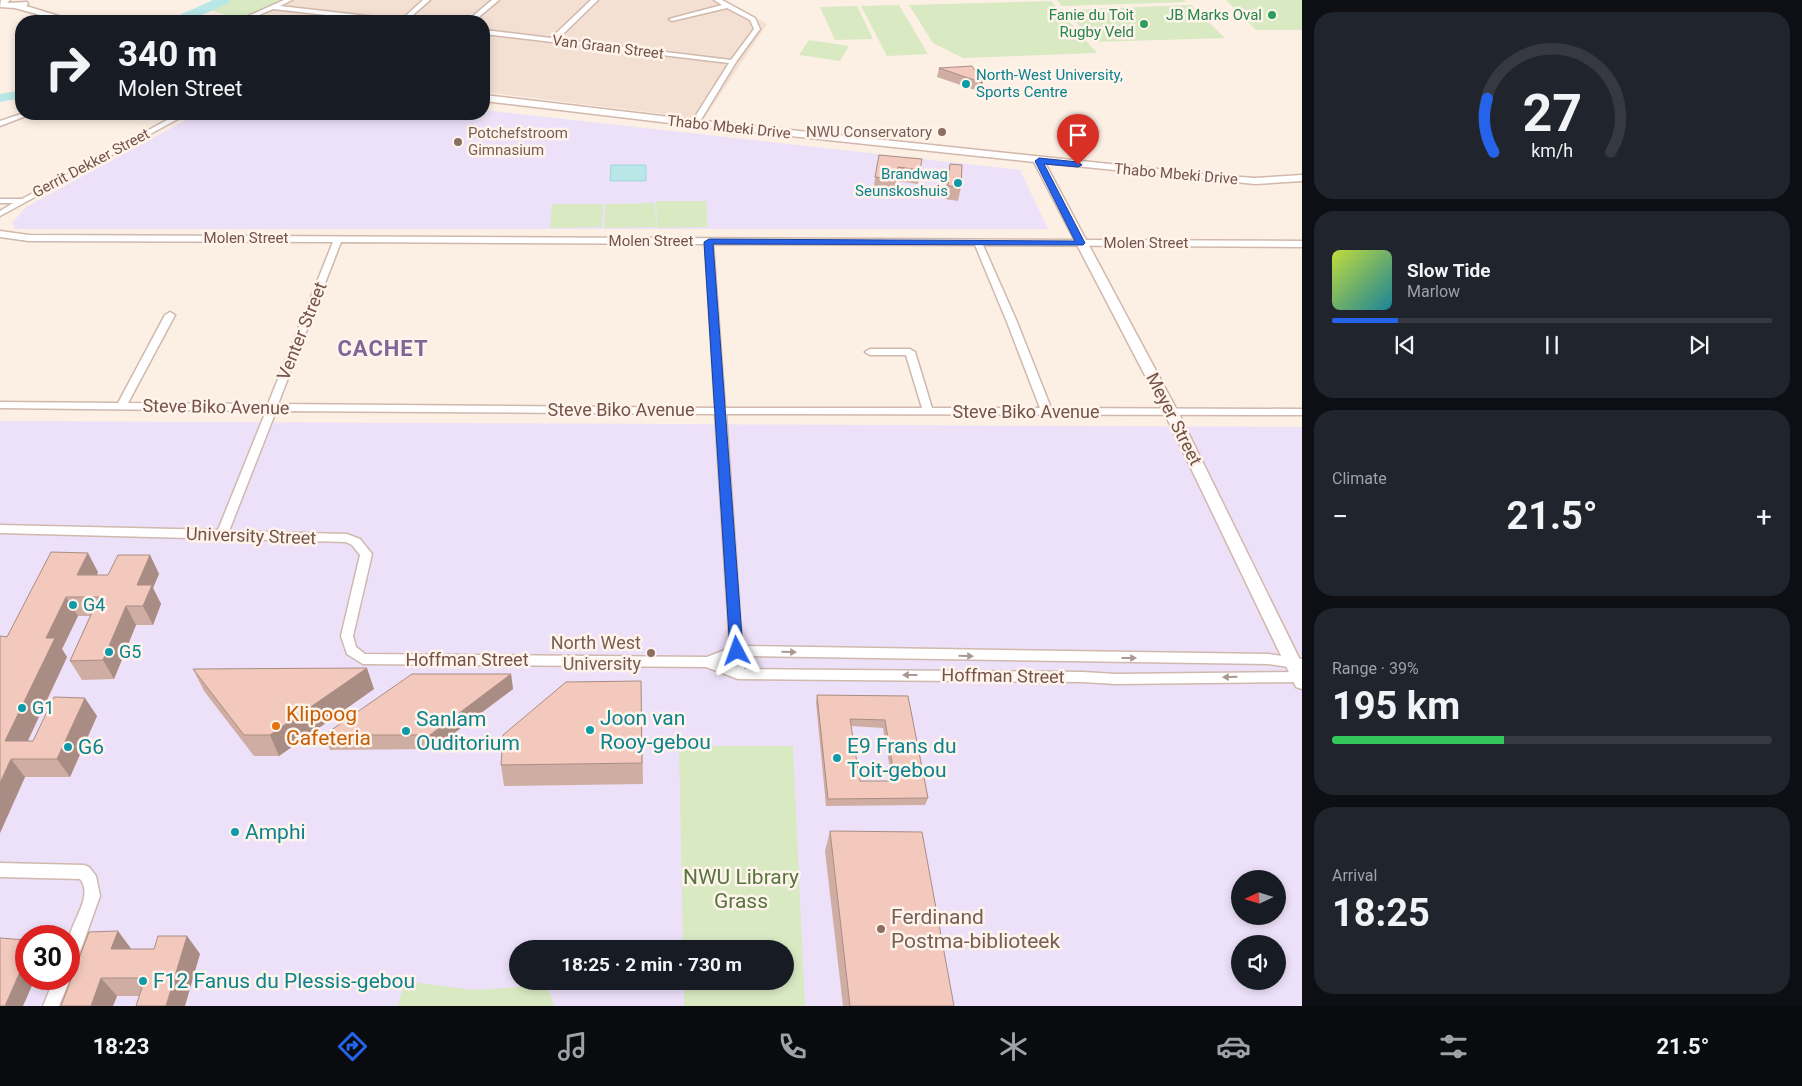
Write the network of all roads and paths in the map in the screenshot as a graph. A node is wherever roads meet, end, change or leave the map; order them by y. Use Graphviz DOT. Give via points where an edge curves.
graph roads {
  1 [pos="289,0"];
  2 [pos="427,0"];
  3 [pos="496,0"];
  4 [pos="595,0"];
  5 [pos="717,0"];
  6 [pos="3,1"];
  7 [pos="27,1"];
  8 [pos="16,6"];
  9 [pos="727,6"];
  10 [pos="272,7"];
  11 [pos="40,11"];
  12 [pos="52,15"];
  13 [pos="254,15"];
  14 [pos="342,15"];
  15 [pos="410,15"];
  16 [pos="477,15"];
  17 [pos="672,19"];
  18 [pos="490,33"];
  19 [pos="553,40"];
  20 [pos="733,62"];
  21 [pos="490,99"];
  22 [pos="15,118"];
  23 [pos="171,120"];
  24 [pos="0,124"];
  25 [pos="695,124"];
  26 [pos="1039,161"];
  27 [pos="1302,178"];
  28 [pos="0,201"];
  29 [pos="22,201"];
  30 [pos="0,214"];
  31 [pos="0,234"];
  32 [pos="338,239"];
  33 [pos="709,242"];
  34 [pos="978,243"];
  35 [pos="1080,243"];
  36 [pos="1302,244"];
  37 [pos="170,315"];
  38 [pos="870,352"];
  39 [pos="0,405"];
  40 [pos="121,406"];
  41 [pos="271,408"];
  42 [pos="720,411"];
  43 [pos="928,411"];
  44 [pos="1046,412"];
  45 [pos="1171,412"];
  46 [pos="1302,412"];
  47 [pos="0,529"];
  48 [pos="222,535"];
  49 [pos="737,651"];
  50 [pos="378,660"];
  51 [pos="707,662"];
  52 [pos="1299,672"];
  53 [pos="738,674"];
  54 [pos="0,870"];
  55 [pos="80,929"];
  56 [pos="58,990"];
  57 [pos="51,1006"];
  1 -- 10 [label="street"];
  2 -- 15 [label="street"];
  3 -- 16 [label="street"];
  4 -- 19 [label="street"];
  5 -- 9 [label="street"];
  6 -- 8 [label="main road" via="5,6"];
  7 -- 8 [label="main road"];
  7 -- 11 [label="main road"];
  8 -- 11 [label="main road"];
  9 -- 17 [label="street"];
  9 -- 20 [label="street" via="754,19 757,29"];
  10 -- 13 [label="street"];
  10 -- 14 [label="street"];
  11 -- 12 [label="main road"];
  18 -- 19 [label="street, Van Graan Street"];
  19 -- 20 [label="street, Van Graan Street"];
  20 -- 25 [label="street"];
  21 -- 25 [label="main road, Thabo Mbeki Drive"];
  22 -- 24 [label="street"];
  23 -- 29 [label="street, Gerrit Dekker Street"];
  25 -- 26 [label="main road, Thabo Mbeki Drive"];
  26 -- 27 [label="main road, Thabo Mbeki Drive" via="1237,180"];
  26 -- 35 [label="main road, Meyer Street"];
  28 -- 29 [label="street"];
  29 -- 30 [label="street, Gerrit Dekker Street"];
  31 -- 32 [label="street, Molen Street" via="29,238"];
  32 -- 33 [label="street, Molen Street"];
  32 -- 41 [label="street, Venter Street"];
  33 -- 34 [label="street, Molen Street"];
  33 -- 42 [label="street"];
  34 -- 35 [label="street, Molen Street"];
  34 -- 44 [label="street"];
  35 -- 36 [label="street, Molen Street"];
  35 -- 45 [label="main road, Meyer Street"];
  37 -- 40 [label="street"];
  38 -- 43 [label="street" via="910,352"];
  39 -- 40 [label="street, Steve Biko Avenue"];
  40 -- 41 [label="street, Steve Biko Avenue"];
  41 -- 42 [label="street, Steve Biko Avenue"];
  41 -- 48 [label="street, Venter Street"];
  42 -- 43 [label="street, Steve Biko Avenue"];
  42 -- 49 [label="street"];
  43 -- 44 [label="street, Steve Biko Avenue"];
  44 -- 45 [label="street, Steve Biko Avenue"];
  45 -- 46 [label="street, Steve Biko Avenue"];
  45 -- 52 [label="main road, Meyer Street"];
  47 -- 48 [label="street, University Street"];
  48 -- 50 [label="street, University Street" via="347,538 356,542 366,554 347,636 348,646 353,654 363,659"];
  49 -- 51 [label="street, Hoffman Street"];
  49 -- 52 [label="street, Hoffman Street, one-way" via="1268,659"];
  49 -- 53 [label="street"];
  50 -- 51 [label="street, Hoffman Street"];
  51 -- 53 [label="street, Hoffman Street"];
  52 -- 53 [label="street, Hoffman Street, one-way" via="1116,680"];
  54 -- 55 [label="street" via="84,872 91,881 92,896"];
  56 -- 57 [label="street"];
}
